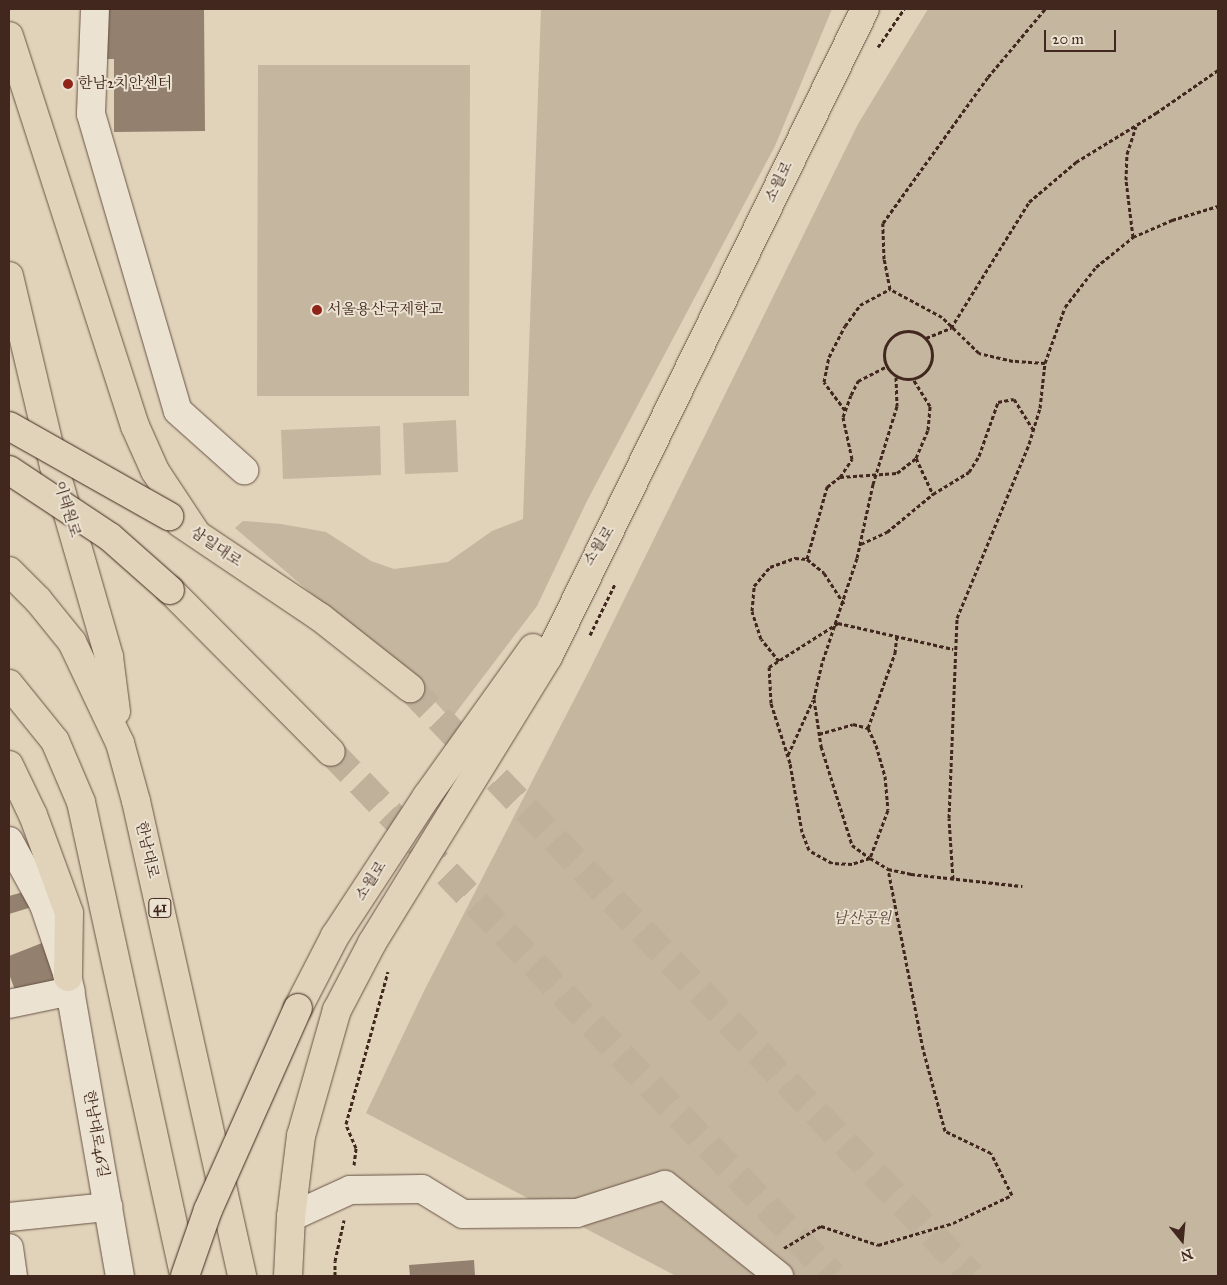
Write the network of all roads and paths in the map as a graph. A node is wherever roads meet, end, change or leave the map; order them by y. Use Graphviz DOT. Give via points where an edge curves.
graph roads {
  1 [pos="95,9"];
  2 [pos="865,9"];
  3 [pos="1045,9"];
  4 [pos="9,36"];
  5 [pos="1218,70"];
  6 [pos="1136,125"];
  7 [pos="1218,206"];
  8 [pos="1133,237"];
  9 [pos="9,276"];
  10 [pos="890,289"];
  11 [pos="952,328"];
  12 [pos="926,338"];
  13 [pos="1045,364"];
  14 [pos="886,367"];
  15 [pos="896,377"];
  16 [pos="913,379"];
  17 [pos="845,410"];
  18 [pos="9,426"];
  19 [pos="1033,429"];
  20 [pos="916,458"];
  21 [pos="9,470"];
  22 [pos="244,470"];
  23 [pos="876,474"];
  24 [pos="840,477"];
  25 [pos="934,494"];
  26 [pos="617,518"];
  27 [pos="196,533"];
  28 [pos="860,544"];
  29 [pos="807,559"];
  30 [pos="9,571"];
  31 [pos="844,604"];
  32 [pos="838,623"];
  33 [pos="897,634"];
  34 [pos="953,649"];
  35 [pos="780,661"];
  36 [pos="9,684"];
  37 [pos="410,688"];
  38 [pos="814,699"];
  39 [pos="868,728"];
  40 [pos="819,734"];
  41 [pos="120,744"];
  42 [pos="331,752"];
  43 [pos="788,755"];
  44 [pos="9,765"];
  45 [pos="9,841"];
  46 [pos="870,858"];
  47 [pos="888,869"];
  48 [pos="952,879"];
  49 [pos="1022,886"];
  50 [pos="69,984"];
  51 [pos="9,1004"];
  52 [pos="108,1207"];
  53 [pos="9,1216"];
  54 [pos="291,1217"];
  55 [pos="9,1248"];
  56 [pos="770,1269"];
  57 [pos="13,1276"];
  58 [pos="120,1276"];
  59 [pos="185,1276"];
  60 [pos="242,1276"];
  61 [pos="288,1276"];
  1 -- 22 [label="street" via="91,114 178,411"];
  2 -- 26 [label="main road, 소월로"];
  3 -- 10 [label="path" via="988,77 883,223 884,259"];
  4 -- 27 [label="main road" via="135,426 155,471"];
  5 -- 6 [label="path"];
  6 -- 8 [label="path" via="1127,154 1126,180"];
  6 -- 11 [label="path" via="1076,162 1029,202"];
  7 -- 8 [label="path" via="1172,220"];
  8 -- 13 [label="path" via="1096,267 1065,307"];
  9 -- 41 [label="main road, 이태원로" via="54,466 109,657"];
  10 -- 11 [label="path" via="928,308"];
  10 -- 17 [label="path" via="860,305 829,357 824,382"];
  11 -- 12 [label="path"];
  11 -- 13 [label="path" via="979,353"];
  12 -- 14 [label="path" via="910,331 893,335 884,350"];
  12 -- 16 [label="path" via="932,354 931,362 927,370"];
  13 -- 19 [label="path" via="1040,408"];
  14 -- 15 [label="path"];
  14 -- 17 [label="path" via="858,381"];
  15 -- 16 [label="path"];
  15 -- 23 [label="path" via="897,406"];
  16 -- 20 [label="path" via="930,406 928,430"];
  17 -- 24 [label="path" via="843,417 852,459"];
  18 -- 27 [label="main road, 삼일대로, bridge"];
  19 -- 25 [label="path" via="1014,399 998,402 979,456 969,472"];
  19 -- 34 [label="path" via="957,618"];
  20 -- 23 [label="path" via="896,473"];
  20 -- 25 [label="path"];
  21 -- 42 [label="main road, bridge" via="110,537 170,590"];
  23 -- 24 [label="path"];
  23 -- 28 [label="path"];
  24 -- 29 [label="path" via="826,487"];
  25 -- 28 [label="path" via="887,532"];
  26 -- 54 [label="main road, 소월로" via="548,657 372,943 337,1010 301,1136"];
  26 -- 59 [label="main road, 소월로, bridge" via="519,670 427,796 335,936 298,1008 208,1210"];
  27 -- 37 [label="main road, 삼일대로" via="320,616"];
  28 -- 31 [label="path"];
  29 -- 31 [label="path" via="824,573"];
  29 -- 35 [label="path" via="795,558 770,567 754,586 752,611 761,639"];
  30 -- 41 [label="main road, 한남대로 / 41" via="72,642"];
  31 -- 32 [label="path"];
  32 -- 33 [label="path"];
  32 -- 35 [label="path"];
  32 -- 38 [label="path" via="822,663"];
  33 -- 34 [label="path"];
  33 -- 39 [label="path" via="895,653"];
  34 -- 48 [label="path" via="949,818"];
  35 -- 43 [label="path" via="769,666 771,703"];
  36 -- 59 [label="main road" via="55,741 81,802"];
  38 -- 40 [label="path"];
  38 -- 43 [label="path" via="804,714"];
  39 -- 40 [label="path" via="853,724"];
  39 -- 46 [label="path" via="885,776 888,810"];
  40 -- 46 [label="path" via="852,845"];
  41 -- 60 [label="main road, 한남대로 / 41" via="136,801"];
  43 -- 46 [label="path" via="802,832 809,850 832,863 852,864"];
  44 -- 50 [label="main road" via="33,815 69,913"];
  45 -- 50 [label="street, 한남대로46길" via="44,905"];
  46 -- 47 [label="path"];
  47 -- 48 [label="path"];
  47 -- 56 [label="path" via="923,1049 945,1131 990,1153 1012,1195 953,1223 878,1245 821,1226"];
  48 -- 49 [label="path"];
  50 -- 51 [label="street"];
  50 -- 52 [label="street, 한남대로46길"];
  52 -- 53 [label="street"];
  52 -- 58 [label="street, 한남대로46길"];
  54 -- 56 [label="street" via="350,1190 422,1189 463,1214 577,1213 665,1185"];
  54 -- 61 [label="main road, 소월로"];
  55 -- 57 [label="street"];
}
